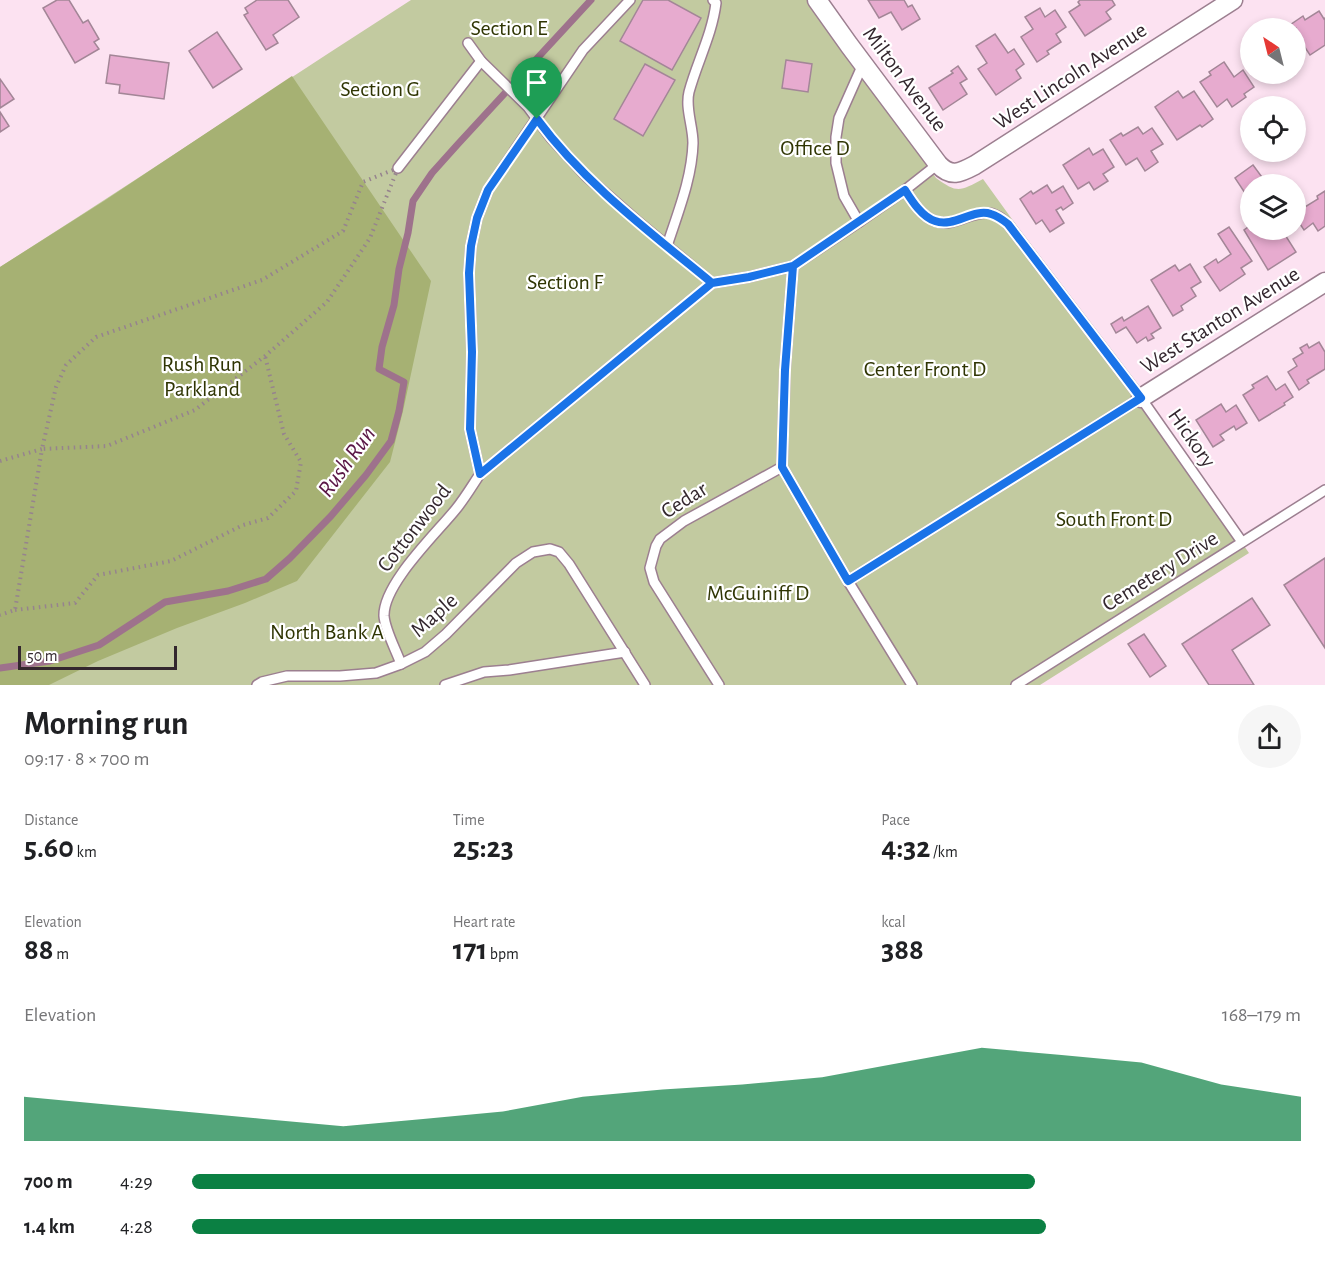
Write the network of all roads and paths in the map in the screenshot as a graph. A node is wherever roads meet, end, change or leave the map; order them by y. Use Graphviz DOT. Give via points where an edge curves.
graph roads {
  1 [pos="630,0"];
  2 [pos="713,0"];
  3 [pos="818,0"];
  4 [pos="1233,0"];
  5 [pos="468,43"];
  6 [pos="481,61"];
  7 [pos="863,64"];
  8 [pos="537,119"];
  9 [pos="938,164"];
  10 [pos="398,168"];
  11 [pos="962,172"];
  12 [pos="905,190"];
  13 [pos="859,222"];
  14 [pos="667,246"];
  15 [pos="793,266"];
  16 [pos="1325,282"];
  17 [pos="712,283"];
  18 [pos="265,356"];
  19 [pos="1141,398"];
  20 [pos="42,449"];
  21 [pos="0,461"];
  22 [pos="782,467"];
  23 [pos="480,474"];
  24 [pos="1325,490"];
  25 [pos="1242,542"];
  26 [pos="848,581"];
  27 [pos="15,610"];
  28 [pos="0,615"];
  29 [pos="625,652"];
  30 [pos="401,664"];
  31 [pos="257,685"];
  32 [pos="445,685"];
  33 [pos="645,685"];
  34 [pos="719,685"];
  35 [pos="912,685"];
  36 [pos="1016,685"];
  1 -- 8 [label="lane, Cottonwood" via="583,50"];
  2 -- 14 [label="lane" via="714,19 688,94 693,142 687,182"];
  3 -- 7 [label="street, Milton Avenue"];
  4 -- 11 [label="street, West Lincoln Avenue"];
  5 -- 6 [label="lane"];
  6 -- 8 [label="lane"];
  6 -- 10 [label="lane"];
  7 -- 9 [label="street, Milton Avenue"];
  7 -- 13 [label="lane" via="839,118 836,136 836,163 844,196"];
  8 -- 14 [label="lane" via="586,176"];
  8 -- 23 [label="lane, Cottonwood" via="488,190 471,246 470,429"];
  9 -- 11 [label="street, Milton Avenue" via="951,174"];
  9 -- 12 [label="lane"];
  10 -- 18 [label="path" via="369,238 327,302"];
  10 -- 20 [label="path" via="363,182 343,231 262,280 96,337 66,365 56,387"];
  12 -- 13 [label="lane"];
  12 -- 19 [label="lane, Hickory" via="935,221 950,223 988,213 1008,224"];
  13 -- 15 [label="lane"];
  14 -- 17 [label="lane"];
  15 -- 17 [label="lane"];
  15 -- 22 [label="lane"];
  16 -- 19 [label="street, West Stanton Avenue"];
  17 -- 23 [label="lane"];
  18 -- 20 [label="path" via="195,410 108,446"];
  18 -- 27 [label="path" via="285,434 301,462 297,491 268,518 243,525 171,561 98,575 75,603"];
  19 -- 25 [label="lane, Hickory"];
  19 -- 26 [label="lane"];
  20 -- 21 [label="path"];
  20 -- 27 [label="path"];
  22 -- 26 [label="lane"];
  22 -- 34 [label="lane, Cedar" via="684,521 660,539 653,555 650,568 654,582"];
  23 -- 30 [label="lane, Cottonwood" via="390,591 384,616"];
  24 -- 25 [label="lane, Cemetery Drive"];
  25 -- 36 [label="lane, Cemetery Drive"];
  26 -- 35 [label="lane"];
  27 -- 28 [label="path"];
  29 -- 30 [label="lane, Maple" via="569,564 559,552 550,549 533,552 516,563 446,634 425,652"];
  29 -- 32 [label="lane" via="484,672"];
  29 -- 33 [label="lane"];
  30 -- 31 [label="lane, Maple" via="376,673 287,676"];
}
